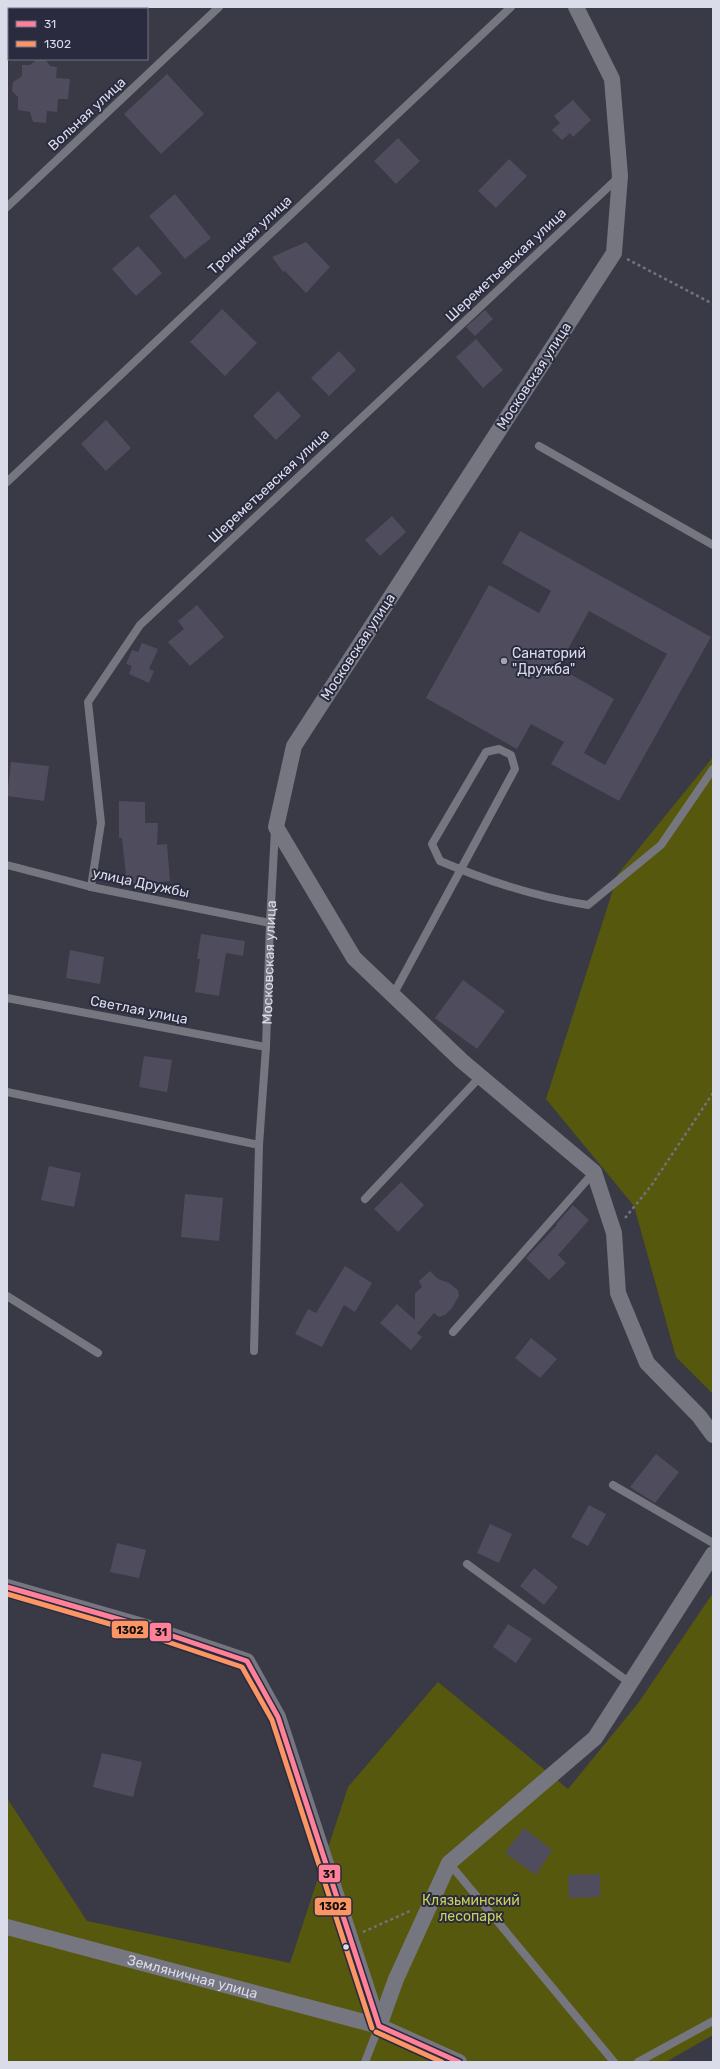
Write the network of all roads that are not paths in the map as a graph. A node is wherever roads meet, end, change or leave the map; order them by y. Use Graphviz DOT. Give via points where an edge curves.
graph roads {
  1 [pos="219,7"];
  2 [pos="511,7"];
  3 [pos="576,7"];
  4 [pos="620,176"];
  5 [pos="7,207"];
  6 [pos="539,446"];
  7 [pos="7,482"];
  8 [pos="713,545"];
  9 [pos="713,769"];
  10 [pos="276,827"];
  11 [pos="7,865"];
  12 [pos="461,870"];
  13 [pos="91,887"];
  14 [pos="270,923"];
  15 [pos="393,995"];
  16 [pos="7,998"];
  17 [pos="266,1047"];
  18 [pos="480,1076"];
  19 [pos="7,1092"];
  20 [pos="260,1145"];
  21 [pos="594,1172"];
  22 [pos="365,1199"];
  23 [pos="7,1296"];
  24 [pos="453,1332"];
  25 [pos="254,1351"];
  26 [pos="98,1353"];
  27 [pos="713,1435"];
  28 [pos="613,1484"];
  29 [pos="713,1543"];
  30 [pos="713,1554"];
  31 [pos="467,1564"];
  32 [pos="7,1587"];
  33 [pos="630,1683"];
  34 [pos="449,1863"];
  35 [pos="7,1927"];
  36 [pos="713,2021"];
  37 [pos="379,2026"];
  38 [pos="365,2062"];
  39 [pos="458,2062"];
  40 [pos="614,2062"];
  41 [pos="638,2062"];
  1 -- 5 [label="lane, Вольная улица"];
  2 -- 7 [label="lane, Троицкая улица"];
  3 -- 4 [label="street, Московская улица" via="612,80"];
  4 -- 10 [label="street, Московская улица" via="614,253 294,746"];
  4 -- 13 [label="lane, Шереметьевская улица" via="140,625 88,702 102,823"];
  6 -- 8 [label="lane"];
  9 -- 12 [label="lane" via="661,846 588,905 550,899"];
  10 -- 14 [label="lane, Московская улица"];
  10 -- 15 [label="street" via="354,958"];
  11 -- 13 [label="lane, улица Дружбы"];
  12 -- 12 [label="lane" via="515,769 511,755 500,749 486,752 432,844 440,861"];
  12 -- 15 [label="lane"];
  13 -- 14 [label="lane, улица Дружбы"];
  14 -- 17 [label="lane, Московская улица"];
  15 -- 18 [label="street"];
  16 -- 17 [label="lane, Светлая улица"];
  17 -- 20 [label="lane, Московская улица"];
  18 -- 21 [label="street"];
  18 -- 22 [label="lane"];
  19 -- 20 [label="lane"];
  20 -- 25 [label="lane, Московская улица"];
  21 -- 24 [label="lane"];
  21 -- 27 [label="street" via="614,1233 618,1293 647,1363 699,1416"];
  23 -- 26 [label="lane"];
  28 -- 29 [label="lane"];
  30 -- 33 [label="street"];
  31 -- 33 [label="lane"];
  32 -- 37 [label="street" via="146,1627 248,1661 278,1717"];
  33 -- 34 [label="street" via="595,1738"];
  34 -- 37 [label="street" via="396,1979"];
  34 -- 40 [label="lane"];
  35 -- 37 [label="street, Земляничная улица"];
  36 -- 41 [label="lane"];
  37 -- 38 [label="lane"];
  37 -- 39 [label="street, Земляничная улица"];
}
